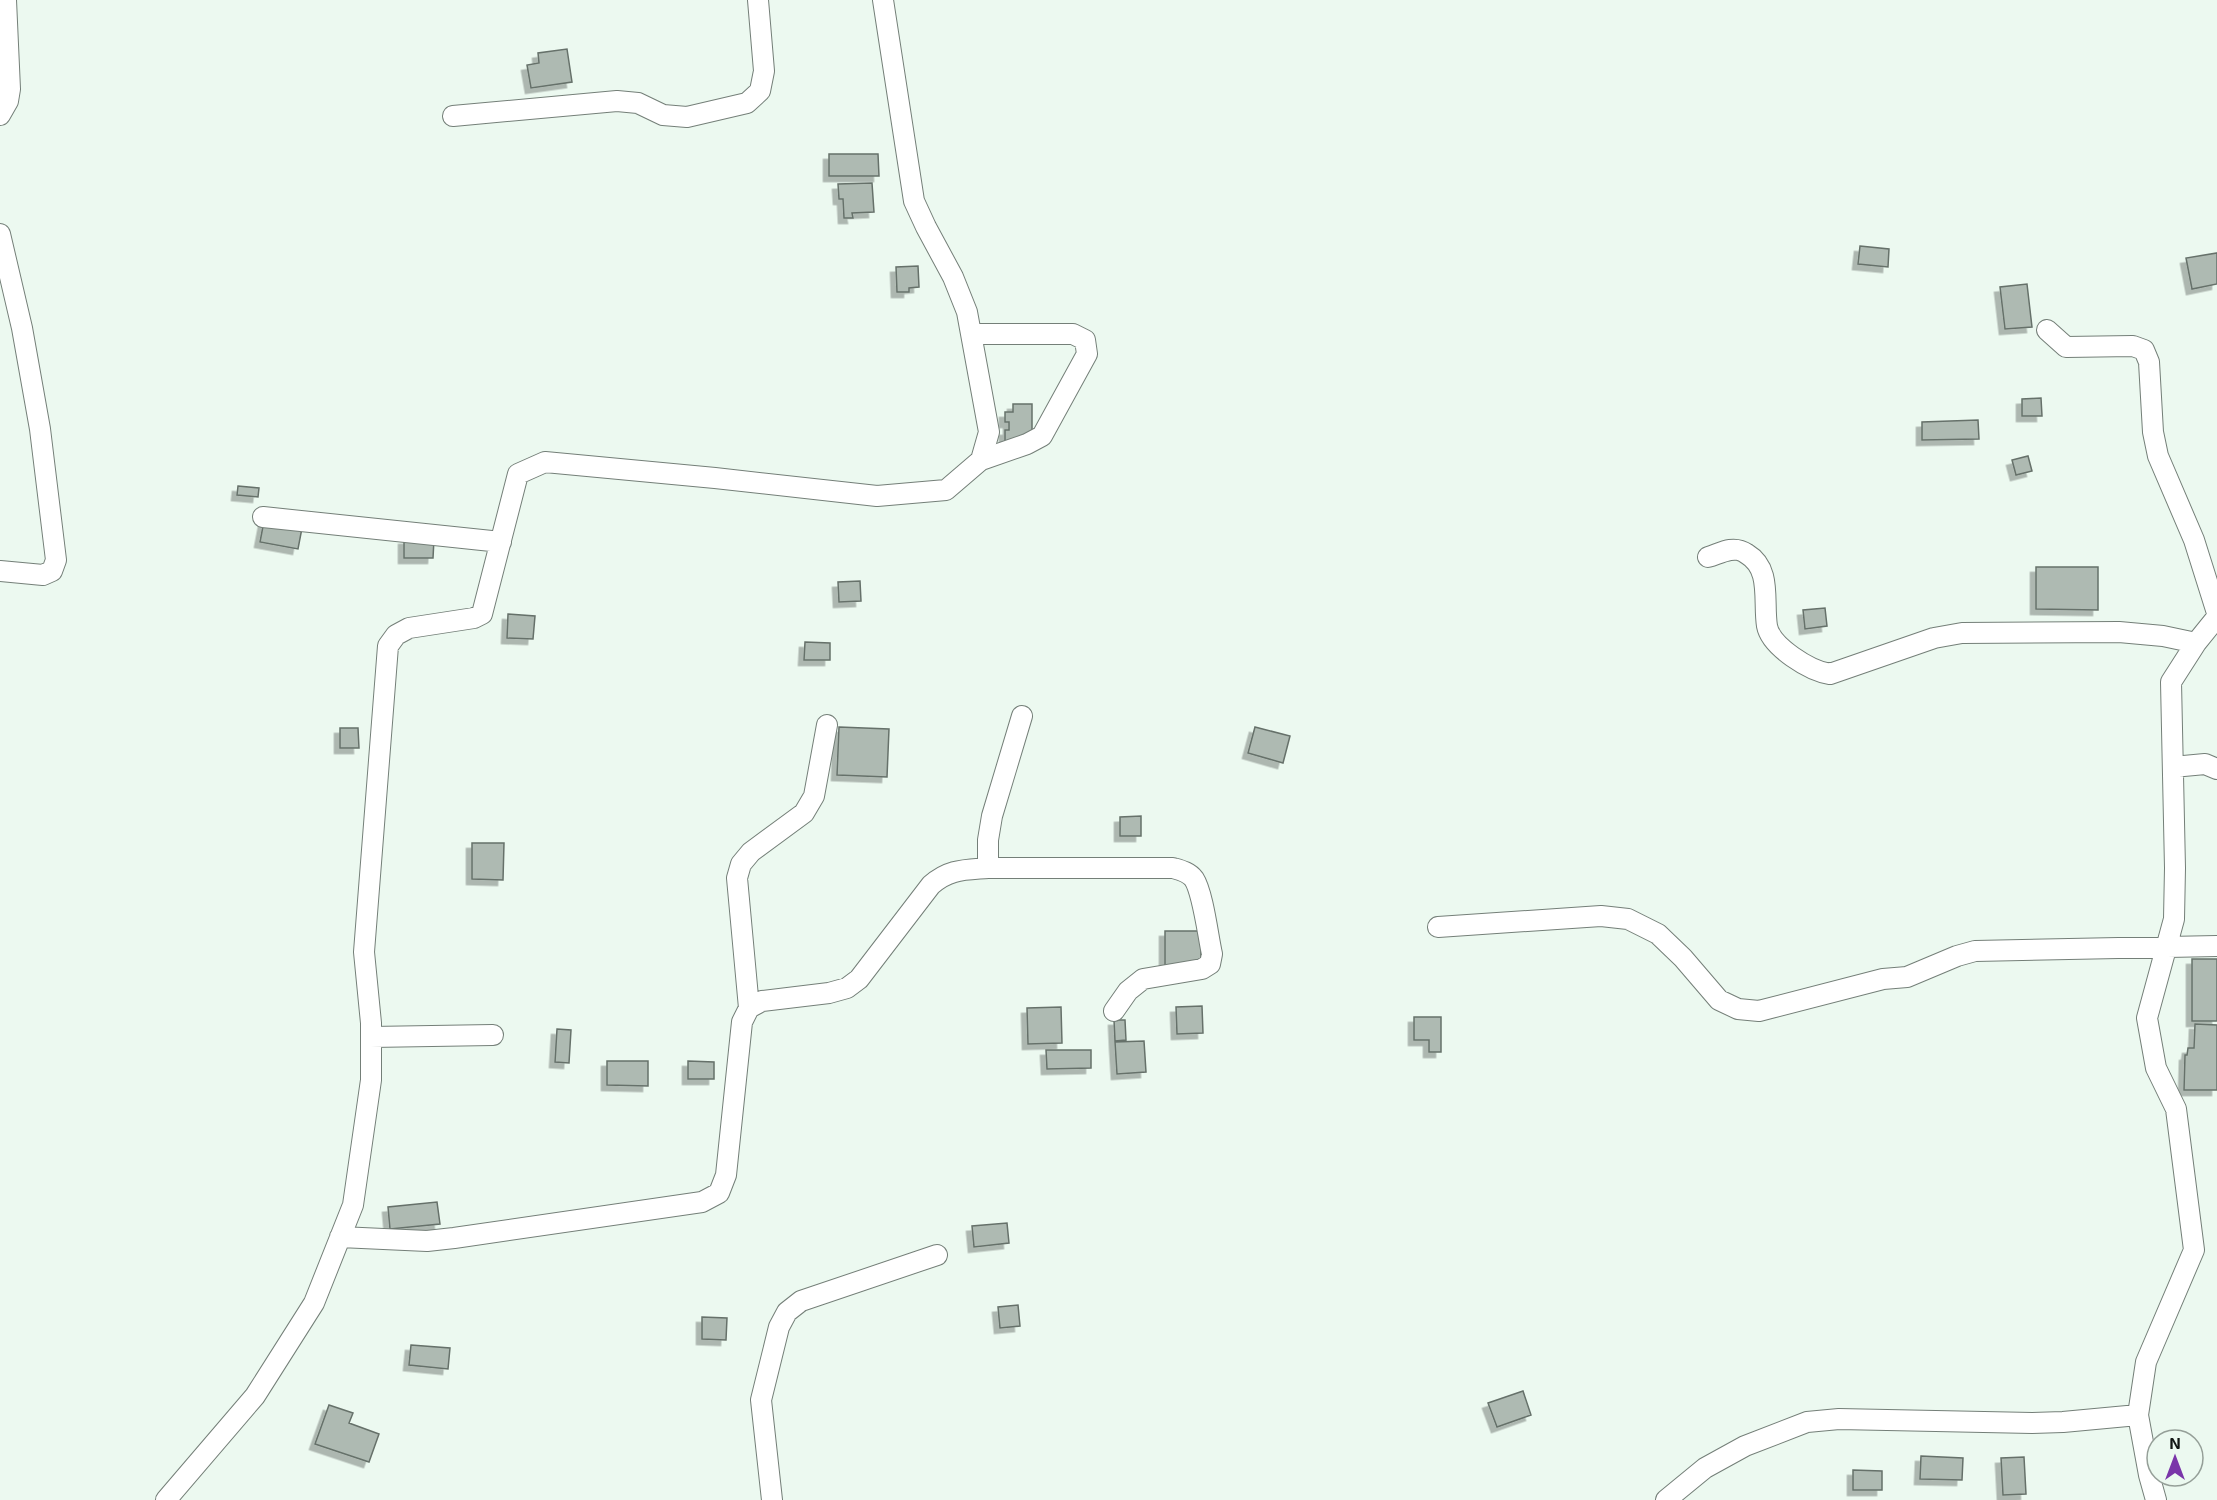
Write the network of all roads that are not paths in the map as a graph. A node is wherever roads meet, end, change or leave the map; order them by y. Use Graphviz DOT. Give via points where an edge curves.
graph roads {
  1 [pos="6,0"];
  2 [pos="758,0"];
  3 [pos="883,0"];
  4 [pos="0,115"];
  5 [pos="453,116"];
  6 [pos="0,234"];
  7 [pos="2047,330"];
  8 [pos="971,334"];
  9 [pos="981,460"];
  10 [pos="263,517"];
  11 [pos="501,542"];
  12 [pos="1708,557"];
  13 [pos="0,572"];
  14 [pos="2217,615"];
  15 [pos="2196,643"];
  16 [pos="1022,716"];
  17 [pos="827,724"];
  18 [pos="2173,767"];
  19 [pos="2217,769"];
  20 [pos="988,868"];
  21 [pos="1438,927"];
  22 [pos="2167,946"];
  23 [pos="2217,946"];
  24 [pos="749,1008"];
  25 [pos="1114,1011"];
  26 [pos="493,1035"];
  27 [pos="371,1037"];
  28 [pos="340,1237"];
  29 [pos="937,1255"];
  30 [pos="2138,1414"];
  31 [pos="166,1500"];
  32 [pos="772,1500"];
  33 [pos="1666,1500"];
  34 [pos="2156,1500"];
  1 -- 4 [label="street" via="10,89"];
  2 -- 5 [label="street" via="764,71 760,91 747,103 687,117 663,115 638,103 617,101"];
  3 -- 8 [label="street" via="914,201 953,277"];
  6 -- 13 [label="street" via="40,429 56,560 52,571 43,575"];
  7 -- 14 [label="street" via="2066,346 2133,346 2144,350 2149,362 2158,456 2194,540"];
  8 -- 9 [label="street" via="989,432"];
  8 -- 9 [label="street" via="1073,334 1084,340 1087,354 1042,436"];
  9 -- 11 [label="street" via="946,490 877,496 544,462 518,474"];
  10 -- 11 [label="street"];
  11 -- 27 [label="street" via="482,614 409,628 396,635 388,646 364,952"];
  12 -- 15 [label="street" via="1741,550 1753,557 1766,588 1771,637 1818,672 1830,674 1934,638 1962,633 2120,632"];
  14 -- 15 [label="street"];
  15 -- 18 [label="street" via="2171,682"];
  16 -- 20 [label="street" via="992,816"];
  17 -- 24 [label="street" via="814,795 804,813 751,852 741,864 737,878"];
  18 -- 19 [label="street" via="2205,764"];
  18 -- 22 [label="street" via="2174,920"];
  20 -- 24 [label="street" via="942,875 859,979 847,988 762,1001"];
  20 -- 25 [label="street" via="1173,868 1193,878 1212,954 1210,964 1202,969 1143,979 1128,991"];
  21 -- 22 [label="street" via="1601,916 1628,920 1658,934 1719,1000 1738,1010 1759,1011 1883,978 1907,976 1975,951"];
  22 -- 23 [label="street"];
  22 -- 30 [label="street" via="2147,1018 2156,1068 2176,1109 2194,1250 2146,1362"];
  24 -- 28 [label="street" via="742,1022 726,1175 719,1193 702,1202 454,1238"];
  26 -- 27 [label="street"];
  27 -- 28 [label="street" via="371,1080 353,1205"];
  28 -- 31 [label="street" via="314,1303 255,1396"];
  29 -- 32 [label="street" via="801,1301 787,1312 779,1327 761,1400"];
  30 -- 33 [label="street" via="2063,1422 1807,1422 1745,1446 1705,1468"];
  30 -- 34 [label="street"];
}
